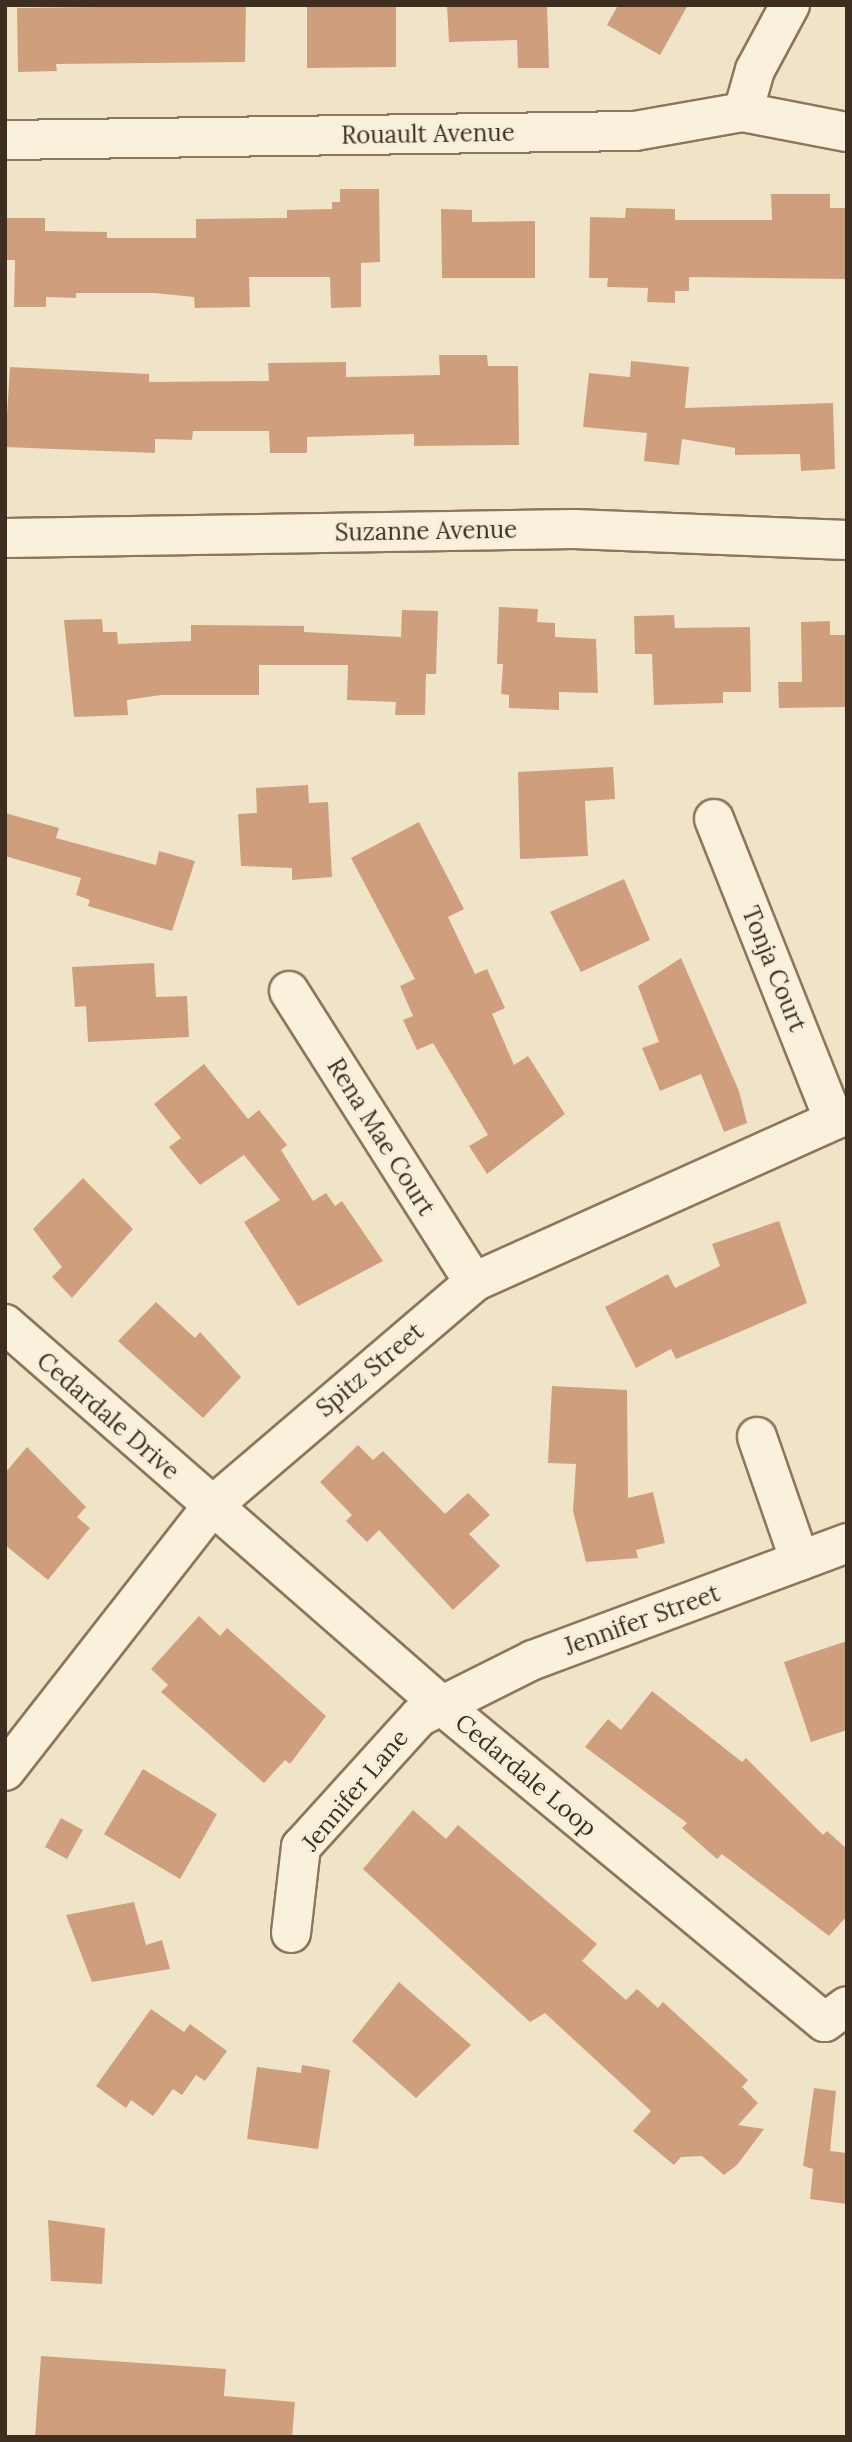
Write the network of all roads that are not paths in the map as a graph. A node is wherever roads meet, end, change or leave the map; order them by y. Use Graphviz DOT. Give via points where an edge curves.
graph roads {
  1 [pos="790,5"];
  2 [pos="743,113"];
  3 [pos="847,132"];
  4 [pos="5,140"];
  5 [pos="5,538"];
  6 [pos="847,540"];
  7 [pos="714,819"];
  8 [pos="289,991"];
  9 [pos="840,1117"];
  10 [pos="474,1282"];
  11 [pos="5,1324"];
  12 [pos="757,1437"];
  13 [pos="212,1506"];
  14 [pos="847,1544"];
  15 [pos="800,1561"];
  16 [pos="440,1704"];
  17 [pos="5,1771"];
  18 [pos="291,1933"];
  19 [pos="847,2006"];
  1 -- 2 [label="street" via="755,70"];
  2 -- 3 [label="street, Rouault Avenue"];
  2 -- 4 [label="street, Rouault Avenue" via="635,131"];
  5 -- 6 [label="street, Suzanne Avenue" via="574,529"];
  7 -- 9 [label="street, Tonja Court"];
  8 -- 10 [label="street, Rena Mae Court"];
  9 -- 10 [label="street, Spitz Street"];
  10 -- 13 [label="street, Spitz Street"];
  11 -- 13 [label="street, Cedardale Drive"];
  12 -- 15 [label="street"];
  13 -- 16 [label="street, Cedardale Loop"];
  13 -- 17 [label="street, Spitz Street"];
  14 -- 15 [label="street, Jennifer Street"];
  15 -- 16 [label="street, Jennifer Street" via="533,1660"];
  16 -- 18 [label="street, Jennifer Lane" via="398,1733 301,1847"];
  16 -- 19 [label="street, Cedardale Loop" via="825,2022"];
}
